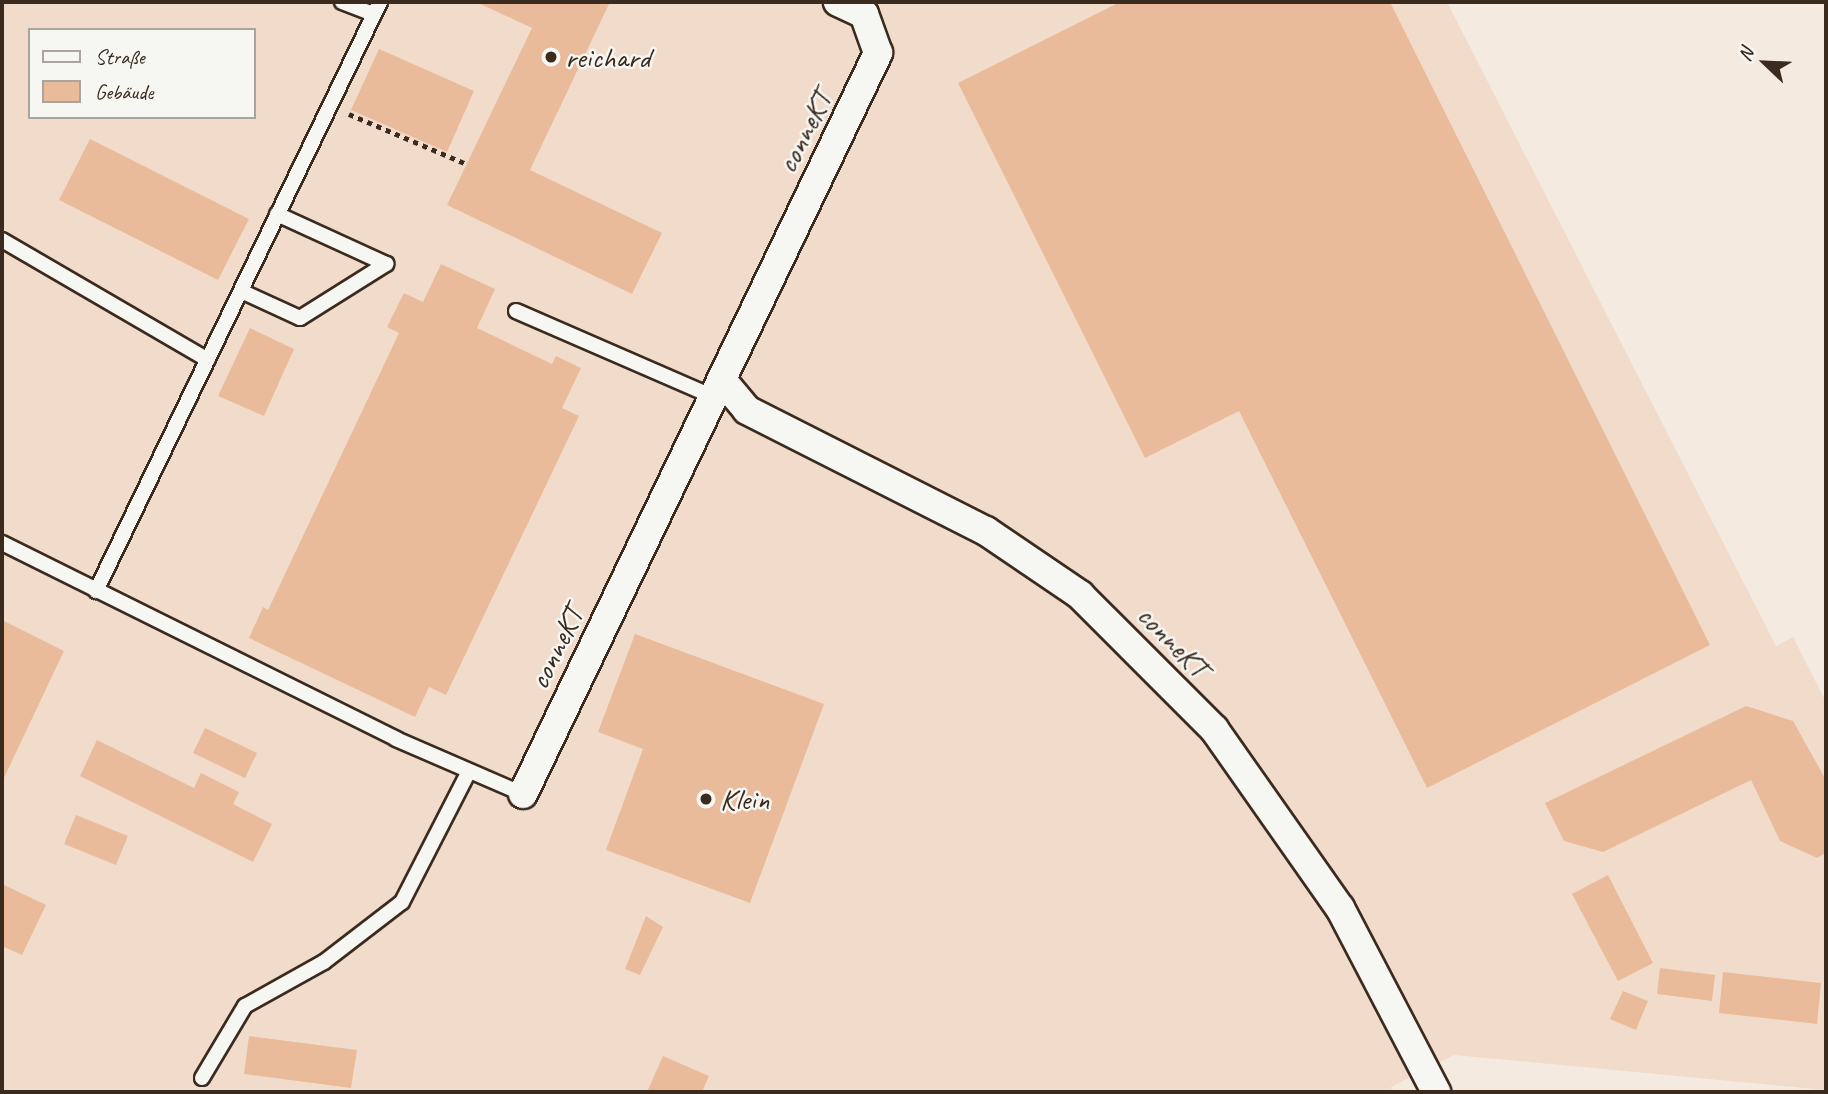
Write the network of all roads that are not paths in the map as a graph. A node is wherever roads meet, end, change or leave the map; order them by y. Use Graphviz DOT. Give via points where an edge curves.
graph roads {
  1 [pos="342,2"];
  2 [pos="838,2"];
  3 [pos="377,8"];
  4 [pos="278,214"];
  5 [pos="2,240"];
  6 [pos="241,291"];
  7 [pos="516,311"];
  8 [pos="208,360"];
  9 [pos="718,388"];
  10 [pos="2,543"];
  11 [pos="96,591"];
  12 [pos="468,773"];
  13 [pos="523,794"];
  14 [pos="202,1078"];
  15 [pos="1436,1092"];
  1 -- 3 [label="lane"];
  2 -- 9 [label="street, conneKT" via="864,14 878,53"];
  3 -- 4 [label="lane"];
  4 -- 6 [label="lane"];
  4 -- 6 [label="lane" via="386,264 300,318"];
  5 -- 8 [label="lane"];
  6 -- 8 [label="lane"];
  7 -- 9 [label="lane"];
  8 -- 11 [label="lane"];
  9 -- 13 [label="street, conneKT"];
  9 -- 15 [label="street, conneKT" via="747,410 986,531 1080,595 1195,710 1282,818 1340,908"];
  10 -- 11 [label="lane"];
  11 -- 12 [label="lane"];
  12 -- 13 [label="lane"];
  12 -- 14 [label="lane" via="402,902 324,962 245,1006"];
}
